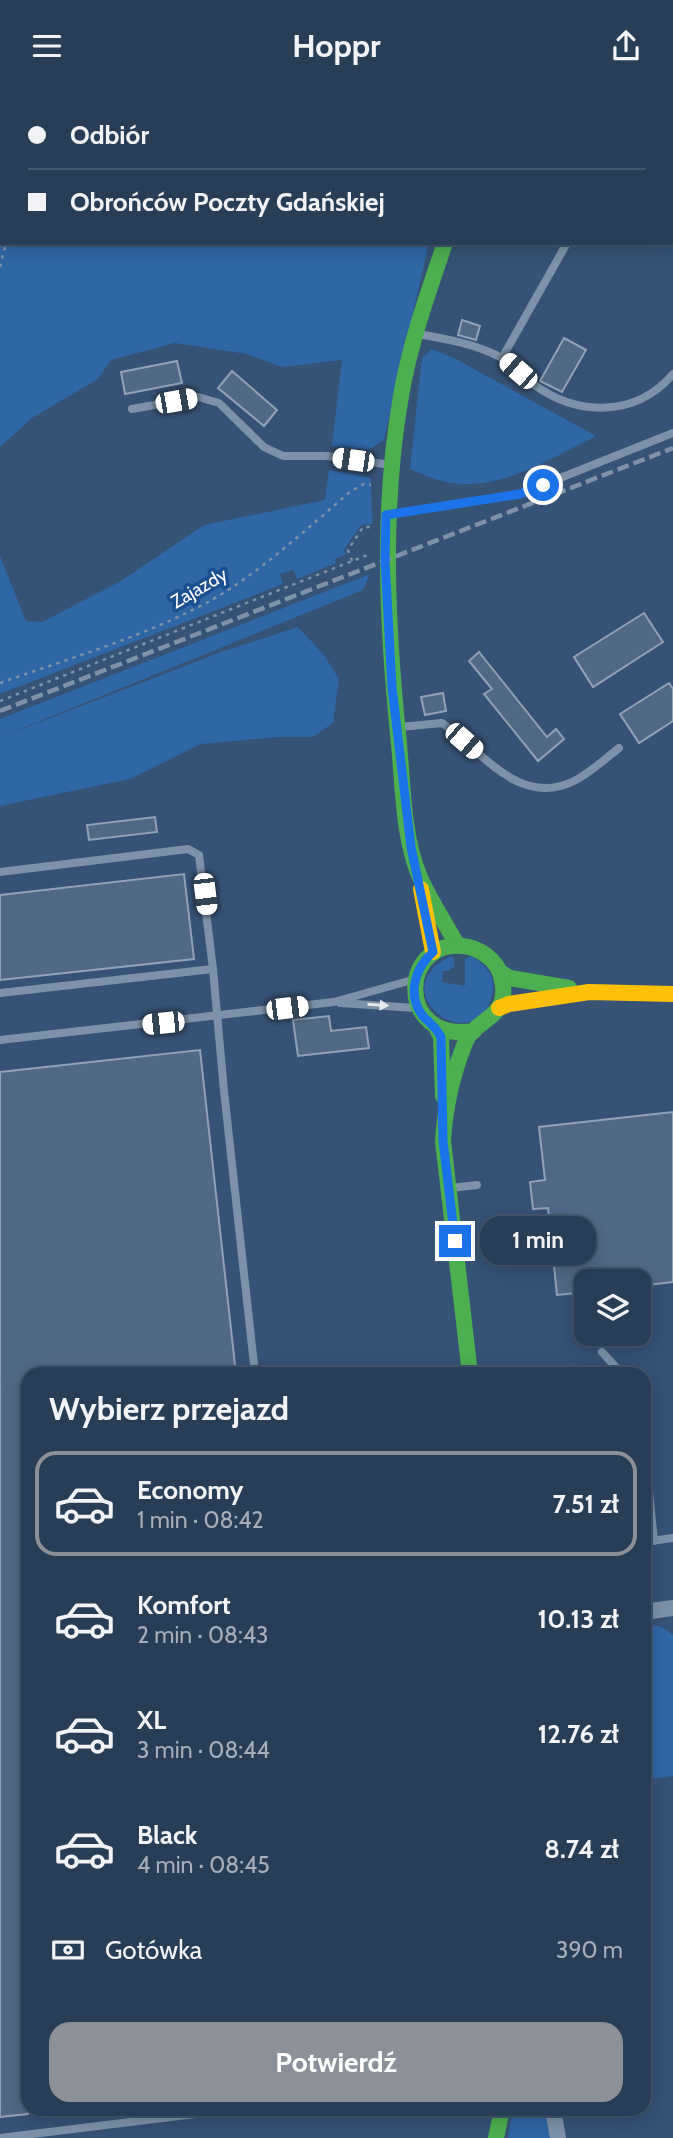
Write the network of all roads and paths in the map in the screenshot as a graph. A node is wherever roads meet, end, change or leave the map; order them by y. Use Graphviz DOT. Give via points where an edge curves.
graph roads {
  1 [pos="6,245"];
  2 [pos="444,245"];
  3 [pos="566,245"];
  4 [pos="0,267"];
  5 [pos="415,333"];
  6 [pos="502,358"];
  7 [pos="673,374"];
  8 [pos="132,409"];
  9 [pos="673,433"];
  10 [pos="391,465"];
  11 [pos="388,488"];
  12 [pos="381,521"];
  13 [pos="375,553"];
  14 [pos="352,561"];
  15 [pos="0,683"];
  16 [pos="0,701"];
  17 [pos="397,727"];
  18 [pos="619,748"];
  19 [pos="0,872"];
  20 [pos="419,875"];
  21 [pos="457,945"];
  22 [pos="433,952"];
  23 [pos="214,969"];
  24 [pos="500,972"];
  25 [pos="416,976"];
  26 [pos="589,992"];
  27 [pos="0,993"];
  28 [pos="673,994"];
  29 [pos="334,1002"];
  30 [pos="499,1008"];
  31 [pos="421,1012"];
  32 [pos="217,1017"];
  33 [pos="436,1027"];
  34 [pos="474,1031"];
  35 [pos="0,1040"];
  36 [pos="445,1113"];
  37 [pos="477,1185"];
  38 [pos="449,1188"];
  39 [pos="602,1352"];
  40 [pos="255,1367"];
  41 [pos="469,1367"];
  42 [pos="616,1367"];
  43 [pos="651,1512"];
  44 [pos="673,1538"];
  45 [pos="651,1541"];
  46 [pos="654,1541"];
  47 [pos="673,1608"];
  48 [pos="651,1611"];
  49 [pos="179,2116"];
  50 [pos="501,2116"];
  51 [pos="555,2116"];
  52 [pos="0,2138"];
  53 [pos="496,2138"];
  54 [pos="558,2138"];
  1 -- 4 [label="path"];
  2 -- 5 [label="main road"];
  3 -- 6 [label="lane"];
  5 -- 6 [label="lane" via="458,341"];
  5 -- 10 [label="main road" via="398,404"];
  6 -- 7 [label="lane" via="554,397 600,410 642,400"];
  8 -- 10 [label="lane" via="198,397 219,403 264,447 283,456 327,456"];
  9 -- 12 [label="lane" via="520,494"];
  10 -- 11 [label="main road"];
  11 -- 12 [label="main road"];
  11 -- 15 [label="path, Zajazdy" via="364,484 351,491 260,567 210,601 155,628"];
  12 -- 14 [label="path" via="363,527 348,550"];
  12 -- 17 [label="main road"];
  13 -- 14 [label="path"];
  14 -- 16 [label="path"];
  17 -- 18 [label="lane" via="442,723 497,770 542,787 576,780"];
  17 -- 20 [label="main road" via="411,847"];
  19 -- 23 [label="lane" via="188,849 196,852"];
  20 -- 21 [label="main road"];
  20 -- 22 [label="main road"];
  21 -- 22 [label="main road"];
  21 -- 24 [label="main road" via="478,949"];
  22 -- 25 [label="main road"];
  23 -- 27 [label="lane"];
  23 -- 32 [label="lane"];
  24 -- 26 [label="main road" via="510,978"];
  24 -- 30 [label="main road" via="503,993"];
  25 -- 29 [label="lane"];
  25 -- 31 [label="main road" via="415,998"];
  26 -- 28 [label="main road"];
  26 -- 30 [label="main road"];
  29 -- 31 [label="lane, one-way" via="411,1007"];
  29 -- 32 [label="lane"];
  30 -- 34 [label="main road"];
  31 -- 33 [label="main road"];
  32 -- 35 [label="lane"];
  32 -- 40 [label="lane"];
  33 -- 34 [label="main road" via="457,1034"];
  33 -- 36 [label="main road" via="441,1037"];
  34 -- 36 [label="main road" via="465,1041"];
  36 -- 38 [label="main road"];
  37 -- 38 [label="lane"];
  38 -- 41 [label="main road"];
  39 -- 42 [label="lane"];
  43 -- 46 [label="lane"];
  44 -- 46 [label="lane"];
  45 -- 46 [label="lane"];
  47 -- 48 [label="street"];
  49 -- 52 [label="lane"];
  50 -- 53 [label="main road"];
  51 -- 54 [label="street"];
}
